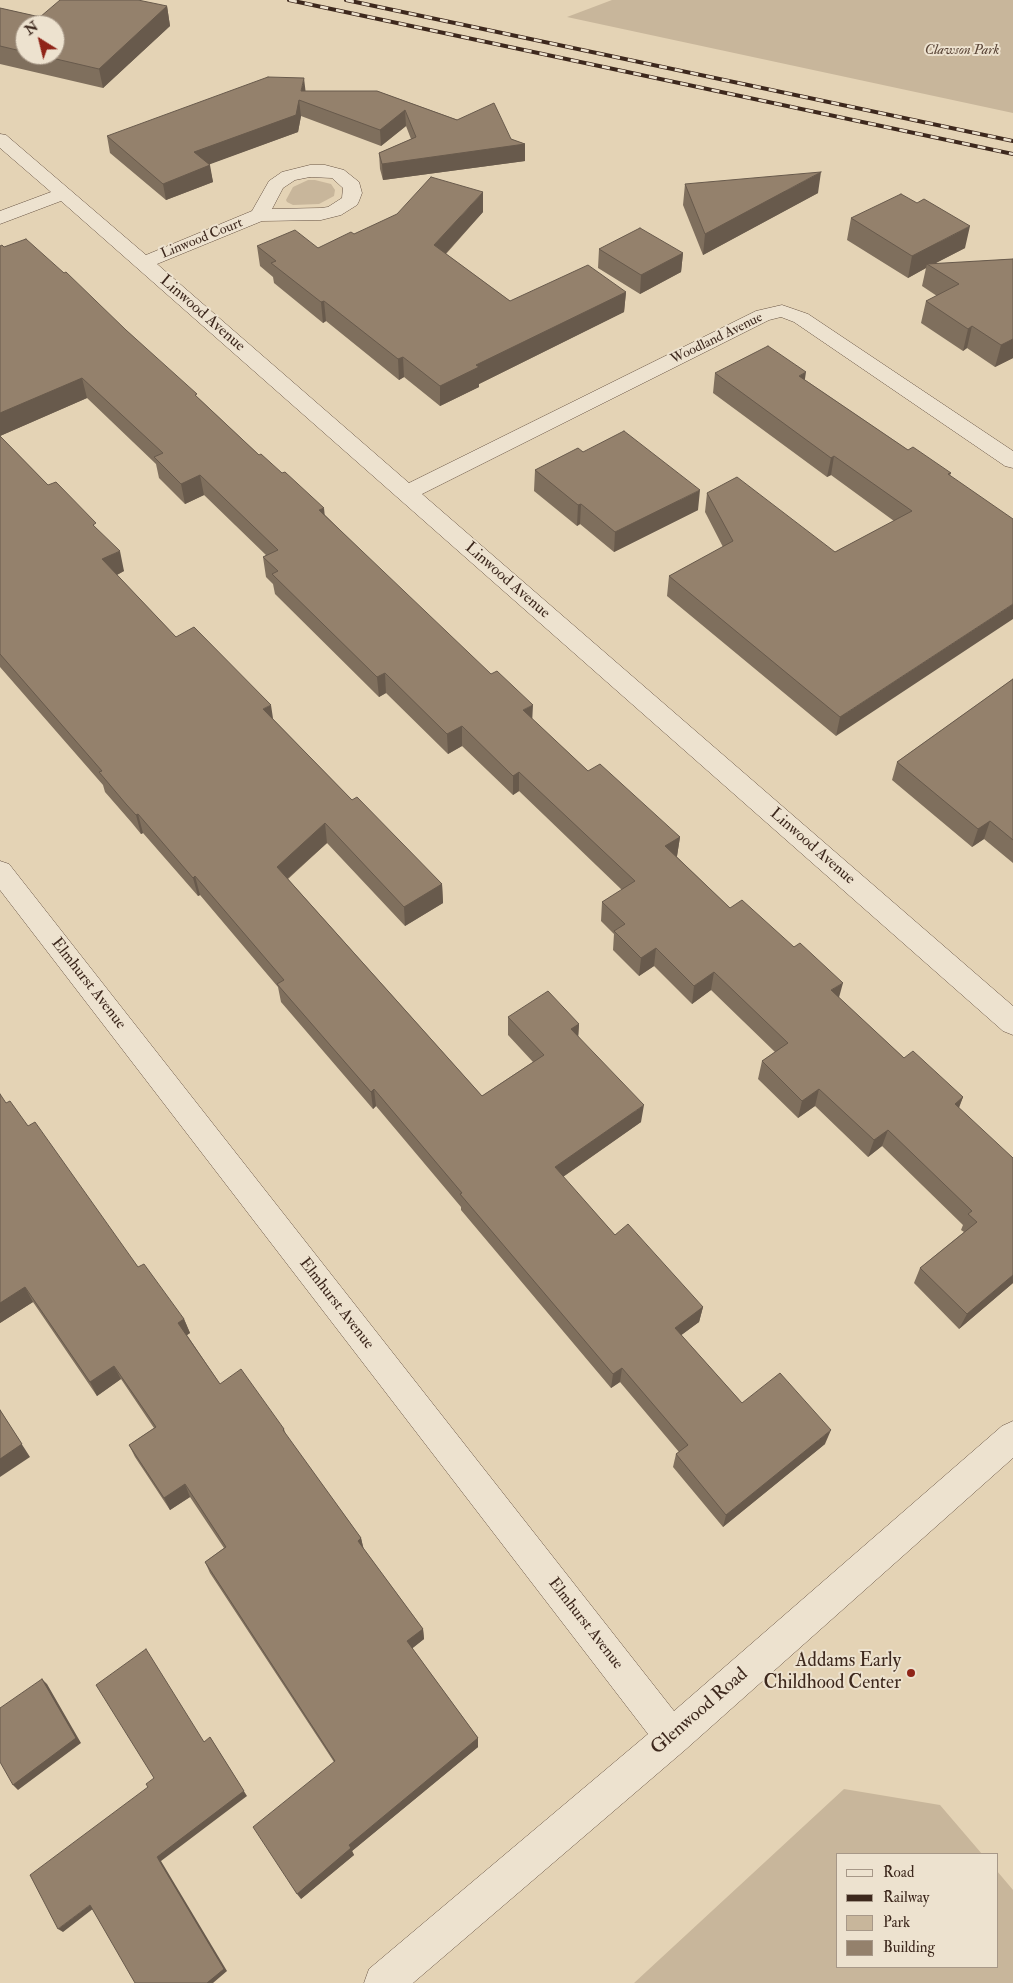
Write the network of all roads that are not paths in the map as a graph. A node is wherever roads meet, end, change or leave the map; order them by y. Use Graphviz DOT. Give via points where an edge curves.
graph roads {
  1 [pos="0,139"];
  2 [pos="64,194"];
  3 [pos="259,215"];
  4 [pos="0,218"];
  5 [pos="144,263"];
  6 [pos="1013,461"];
  7 [pos="406,493"];
  8 [pos="0,871"];
  9 [pos="1013,1023"];
  10 [pos="1013,1437"];
  11 [pos="672,1737"];
  12 [pos="384,1983"];
  1 -- 2 [label="street, Linwood Avenue"];
  2 -- 4 [label="street"];
  2 -- 5 [label="street, Linwood Avenue"];
  3 -- 5 [label="street, Linwood Court"];
  5 -- 7 [label="street, Linwood Avenue"];
  6 -- 7 [label="street, Woodland Avenue" via="801,318 782,311 763,315"];
  7 -- 9 [label="street, Linwood Avenue"];
  8 -- 11 [label="street, Elmhurst Avenue"];
  10 -- 11 [label="street, Glenwood Road"];
  11 -- 12 [label="street, Glenwood Road"];
}
